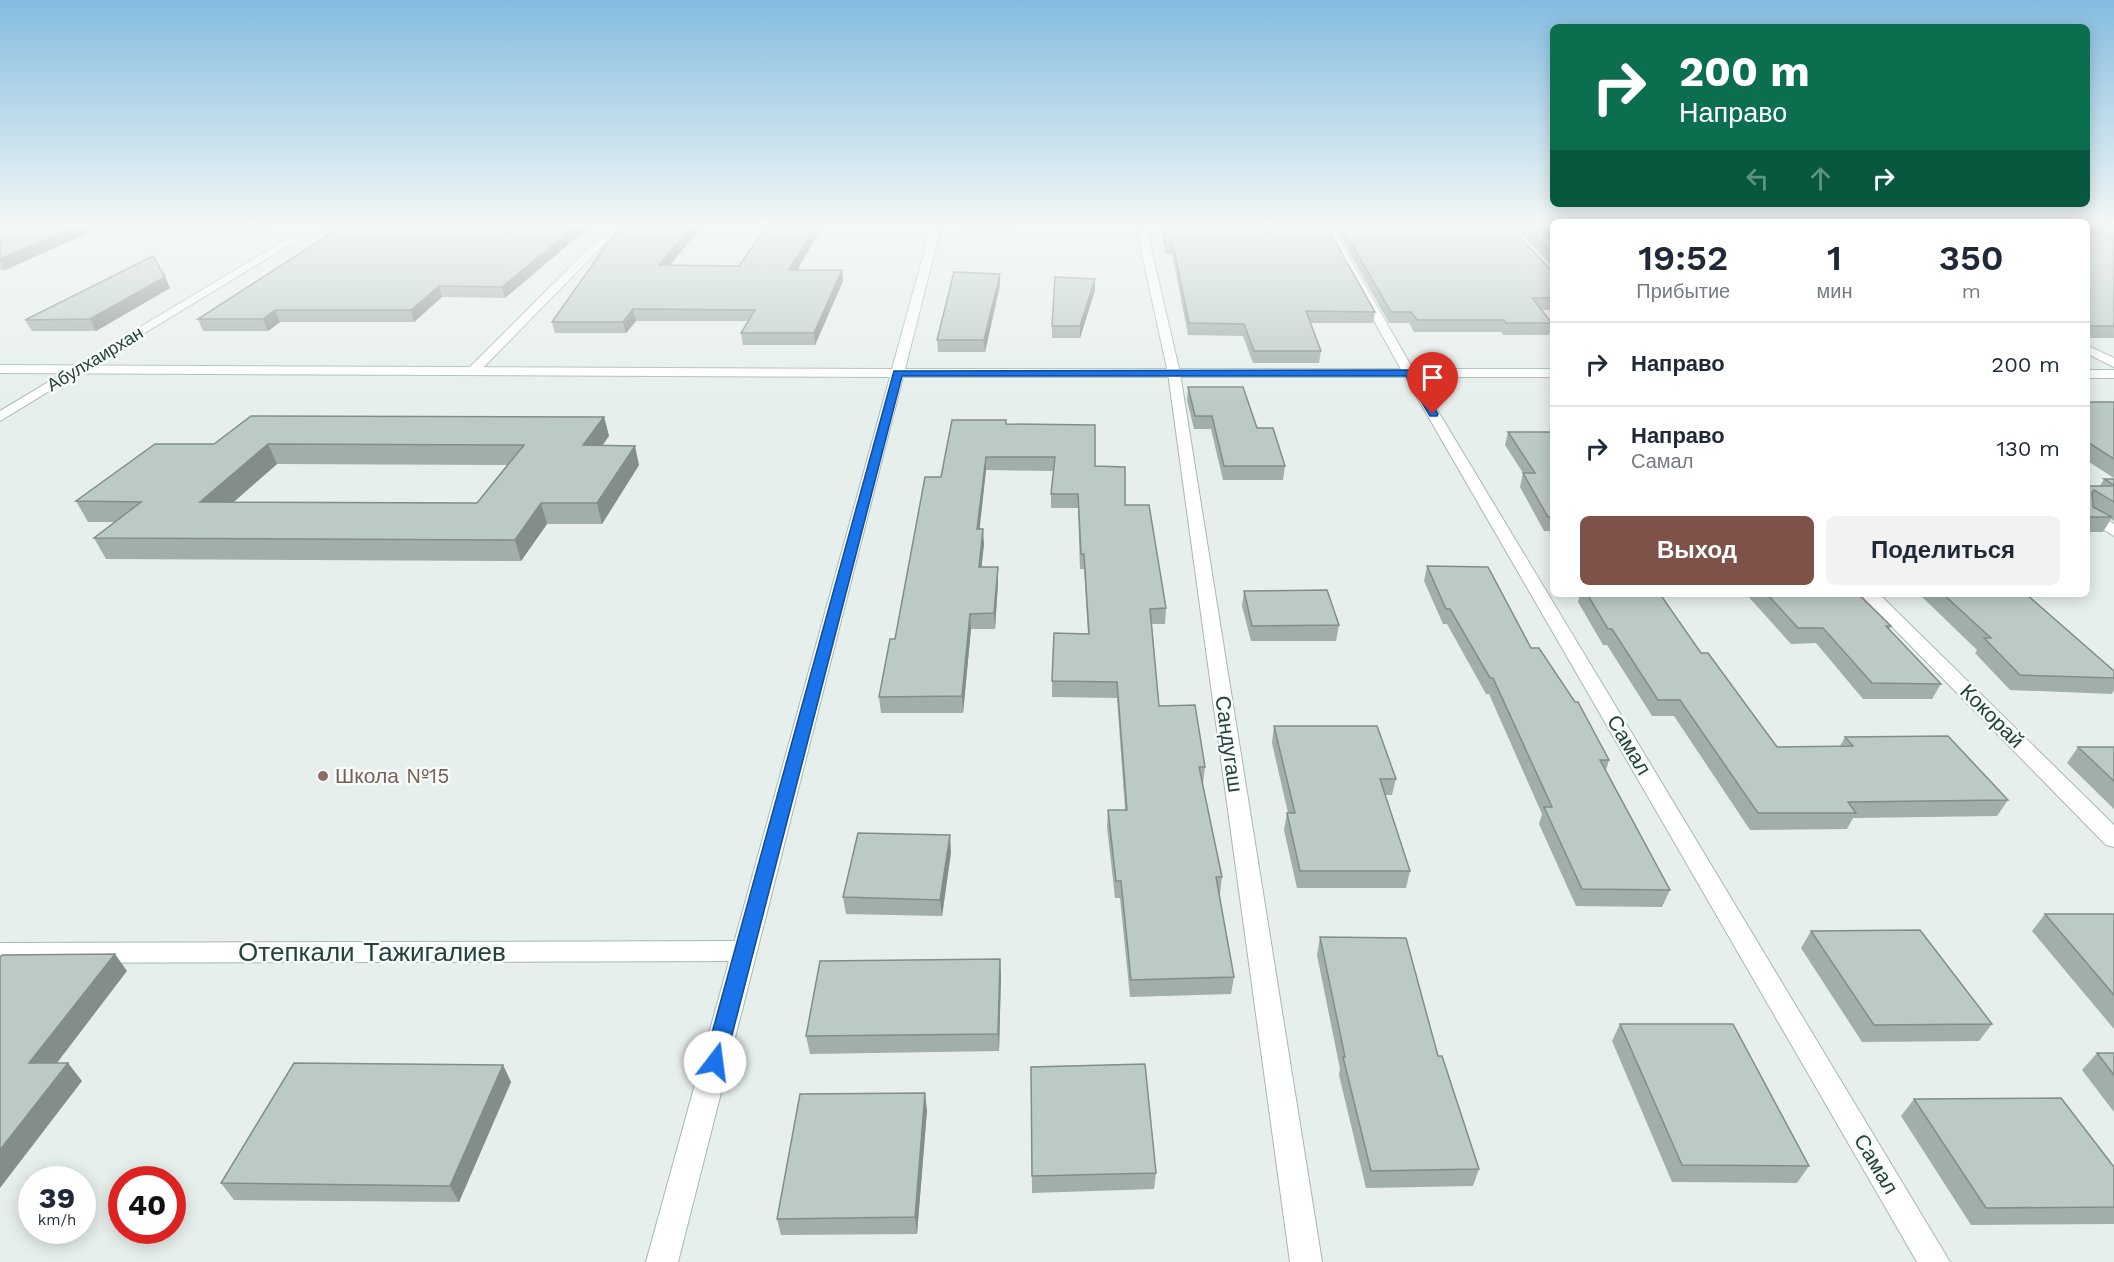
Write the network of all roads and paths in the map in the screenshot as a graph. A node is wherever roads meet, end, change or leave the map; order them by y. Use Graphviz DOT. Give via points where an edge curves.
graph roads {
  1 [pos="216,286"];
  2 [pos="558,286"];
  3 [pos="921,286"];
  4 [pos="1154,286"];
  5 [pos="1360,286"];
  6 [pos="2090,350"];
  7 [pos="2114,363"];
  8 [pos="0,369"];
  9 [pos="78,369"];
  10 [pos="474,370"];
  11 [pos="898,373"];
  12 [pos="1174,373"];
  13 [pos="1410,373"];
  14 [pos="1550,373"];
  15 [pos="2090,374"];
  16 [pos="2114,374"];
  17 [pos="0,417"];
  18 [pos="2090,514"];
  19 [pos="2114,531"];
  20 [pos="1872,597"];
  21 [pos="2114,839"];
  22 [pos="744,951"];
  23 [pos="0,953"];
  24 [pos="662,1262"];
  25 [pos="1306,1262"];
  26 [pos="1934,1262"];
  1 -- 9 [label="street, Абулхаирхан"];
  2 -- 10 [label="street"];
  3 -- 11 [label="street"];
  4 -- 12 [label="street, Сандугаш"];
  5 -- 13 [label="street, Самал"];
  6 -- 7 [label="street"];
  8 -- 9 [label="street"];
  9 -- 10 [label="street"];
  9 -- 17 [label="street, Абулхаирхан"];
  10 -- 11 [label="street"];
  11 -- 12 [label="street"];
  11 -- 22 [label="street"];
  12 -- 13 [label="street"];
  12 -- 25 [label="street, Сандугаш"];
  13 -- 14 [label="street"];
  13 -- 26 [label="street, Самал"];
  15 -- 16 [label="street"];
  18 -- 19 [label="street"];
  20 -- 21 [label="street, Кокорай"];
  22 -- 23 [label="street, Отепкали Тажигалиев"];
  22 -- 24 [label="street"];
}
